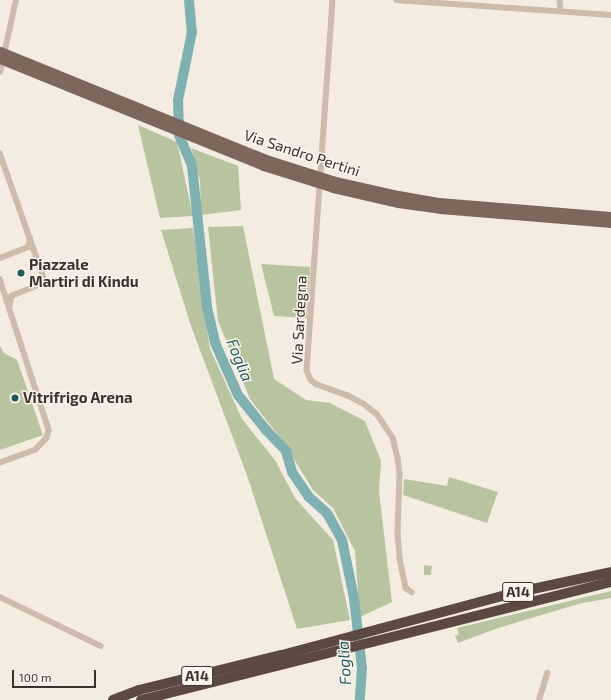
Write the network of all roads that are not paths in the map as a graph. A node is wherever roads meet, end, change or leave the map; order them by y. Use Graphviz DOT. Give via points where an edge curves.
graph roads {
  1 [pos="16,0"];
  2 [pos="333,0"];
  3 [pos="396,0"];
  4 [pos="560,0"];
  5 [pos="431,1"];
  6 [pos="561,11"];
  7 [pos="611,15"];
  8 [pos="0,51"];
  9 [pos="0,59"];
  10 [pos="0,72"];
  11 [pos="0,153"];
  12 [pos="334,185"];
  13 [pos="611,216"];
  14 [pos="611,224"];
  15 [pos="30,238"];
  16 [pos="0,258"];
  17 [pos="0,279"];
  18 [pos="10,307"];
  19 [pos="0,463"];
  20 [pos="611,572"];
  21 [pos="611,582"];
  22 [pos="412,592"];
  23 [pos="0,597"];
  24 [pos="428,622"];
  25 [pos="102,646"];
  26 [pos="283,660"];
  27 [pos="547,673"];
  28 [pos="113,700"];
  29 [pos="142,700"];
  30 [pos="539,700"];
  1 -- 10 [label="street"];
  2 -- 22 [label="street, Via Sardegna" via="307,370 311,380 316,384 347,395 377,414 393,438 400,474 400,559 406,588"];
  3 -- 5 [label="street"];
  4 -- 6 [label="street"];
  5 -- 6 [label="street"];
  6 -- 7 [label="street"];
  8 -- 12 [label="main road, Via Sandro Pertini, bridge"];
  9 -- 12 [label="main road, Via Sandro Pertini, bridge" via="262,166"];
  11 -- 15 [label="street"];
  12 -- 13 [label="main road, Via Sandro Pertini" via="439,202"];
  12 -- 14 [label="main road, Via Sandro Pertini" via="398,203 440,209"];
  15 -- 16 [label="street" via="28,247"];
  15 -- 18 [label="street" via="44,281 38,287 12,296"];
  17 -- 18 [label="street"];
  18 -- 19 [label="street" via="49,430 47,438 36,450"];
  20 -- 24 [label="highway, A14" via="514,593"];
  21 -- 24 [label="highway, A14"];
  23 -- 25 [label="street"];
  24 -- 26 [label="highway, A14"];
  26 -- 28 [label="highway, A14" via="139,690"];
  26 -- 29 [label="highway, A14"];
  27 -- 30 [label="street"];
}
